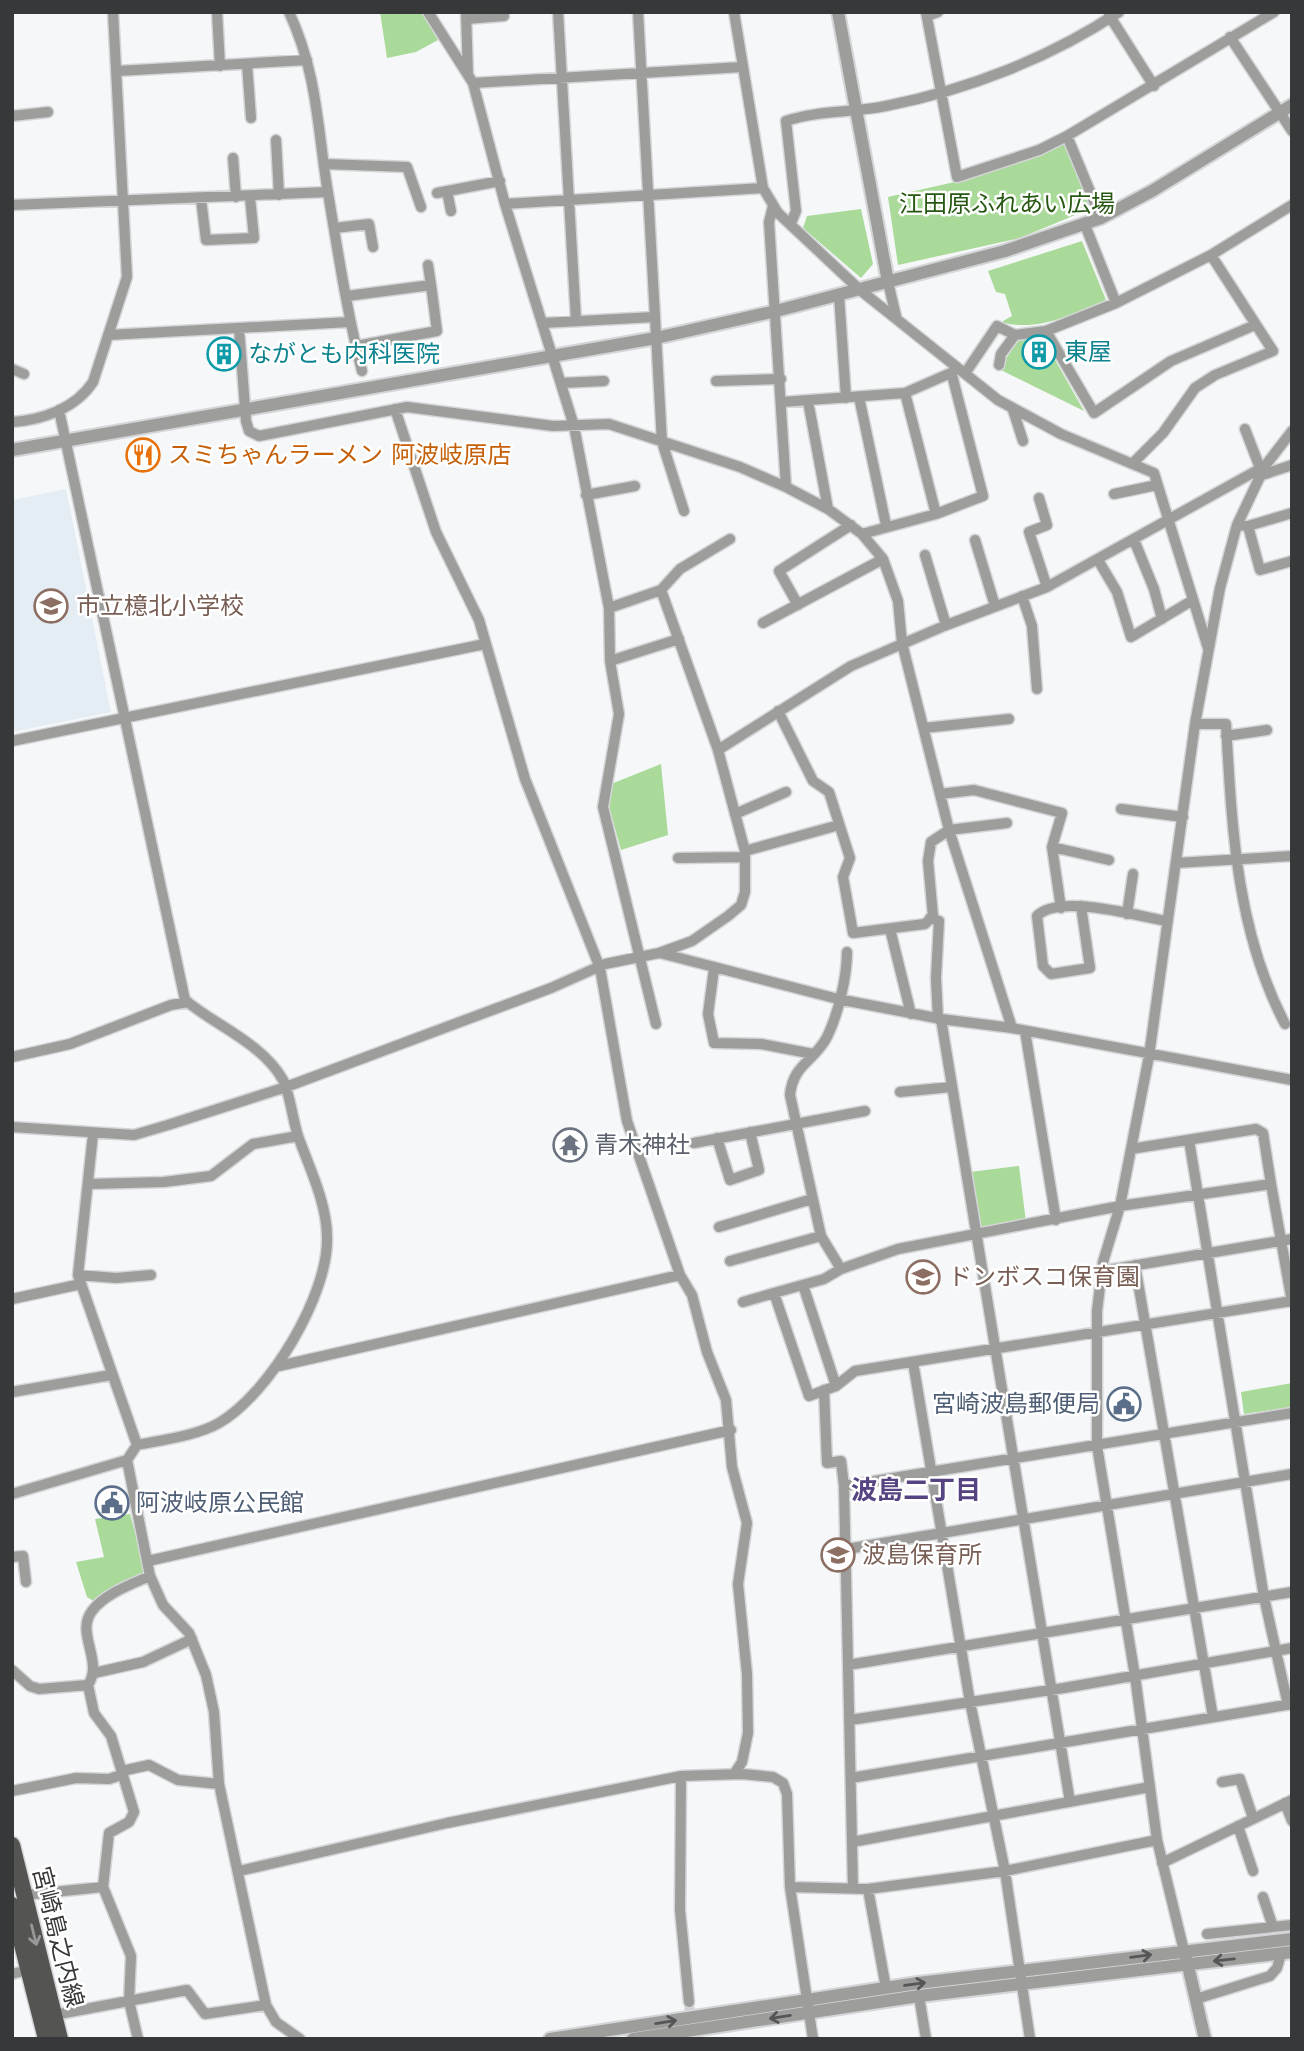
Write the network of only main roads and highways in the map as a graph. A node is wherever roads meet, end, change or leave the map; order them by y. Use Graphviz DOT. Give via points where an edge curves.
graph roads {
  1 [pos="12,1845"];
  2 [pos="18,1900"];
  3 [pos="20,1972"];
  4 [pos="46,2039"];
  5 [pos="60,2039"];
  1 -- 2 [label="main road, 宮崎島之内線"];
  2 -- 3 [label="main road, 宮崎島之内線"];
  2 -- 5 [label="main road, 宮崎島之内線, one-way"];
  3 -- 4 [label="main road, 宮崎島之内線"];
}
